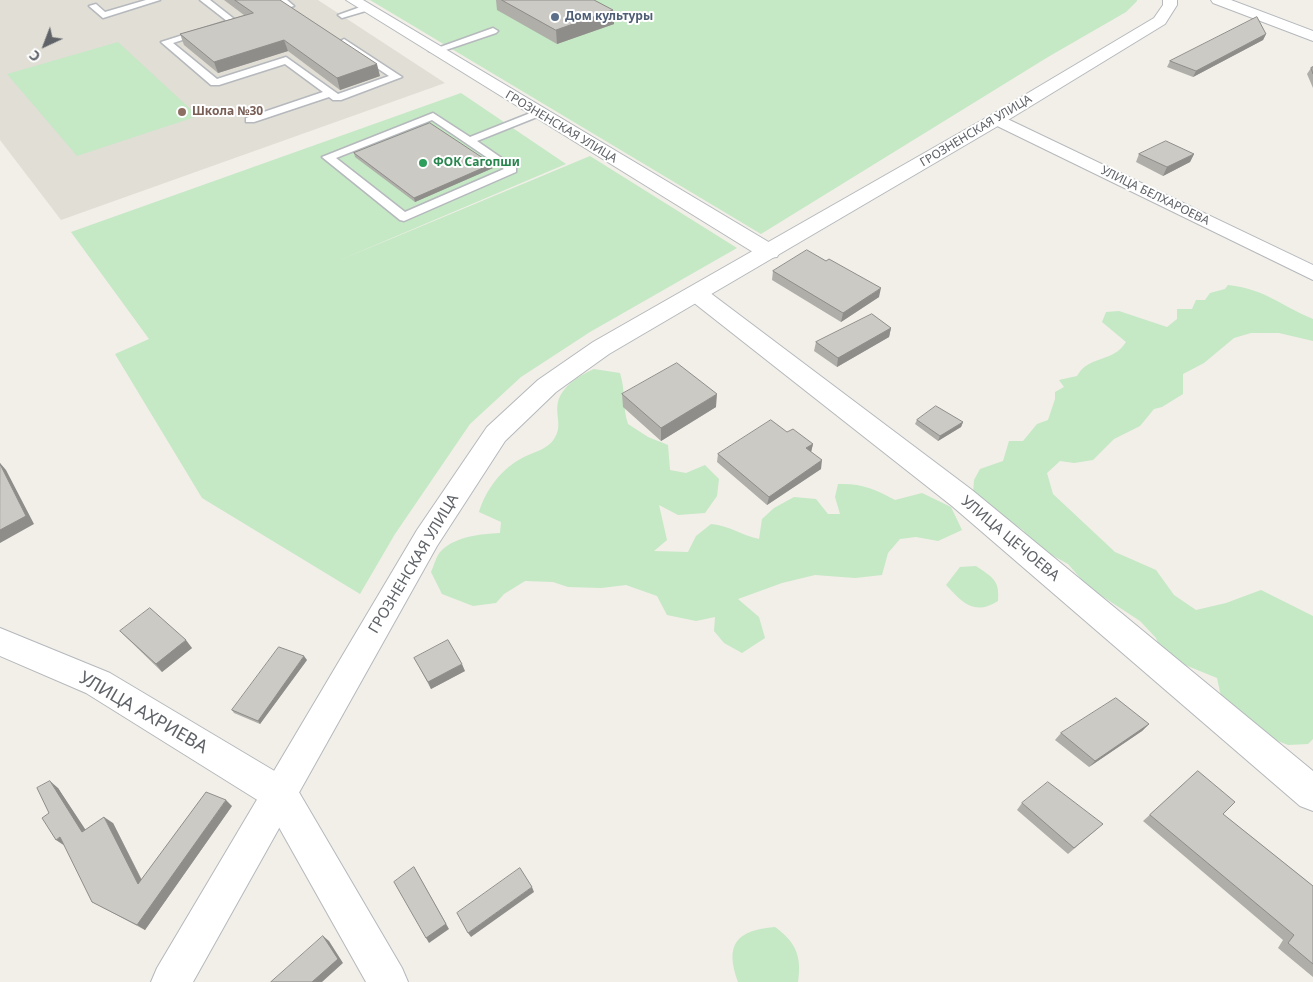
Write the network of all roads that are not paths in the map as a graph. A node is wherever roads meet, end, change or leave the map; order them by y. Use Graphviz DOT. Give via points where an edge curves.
graph roads {
  1 [pos="156,0"];
  2 [pos="204,0"];
  3 [pos="282,0"];
  4 [pos="1170,0"];
  5 [pos="1218,0"];
  6 [pos="359,4"];
  7 [pos="93,6"];
  8 [pos="290,6"];
  9 [pos="342,15"];
  10 [pos="493,31"];
  11 [pos="1313,36"];
  12 [pos="344,42"];
  13 [pos="434,51"];
  14 [pos="330,93"];
  15 [pos="538,113"];
  16 [pos="997,119"];
  17 [pos="250,120"];
  18 [pos="469,141"];
  19 [pos="769,252"];
  20 [pos="1313,273"];
  21 [pos="697,294"];
  22 [pos="0,642"];
  23 [pos="280,794"];
  24 [pos="1313,794"];
  25 [pos="171,982"];
  26 [pos="388,982"];
  1 -- 7 [label="lane" via="103,14"];
  2 -- 14 [label="lane" via="234,22 166,42 215,83 286,60"];
  3 -- 8 [label="lane"];
  4 -- 16 [label="street, ГРОЗНЕНСКАЯ УЛИЦА" via="1160,21"];
  5 -- 11 [label="street"];
  6 -- 9 [label="lane"];
  6 -- 13 [label="street, ГРОЗНЕНСКАЯ УЛИЦА"];
  10 -- 13 [label="lane"];
  12 -- 14 [label="lane" via="397,77 337,98"];
  13 -- 15 [label="street, ГРОЗНЕНСКАЯ УЛИЦА"];
  14 -- 17 [label="lane"];
  15 -- 18 [label="lane"];
  15 -- 19 [label="street, ГРОЗНЕНСКАЯ УЛИЦА"];
  16 -- 19 [label="street, ГРОЗНЕНСКАЯ УЛИЦА"];
  16 -- 20 [label="street, УЛИЦА БЕЛХАРОЕВА"];
  18 -- 18 [label="lane" via="512,170 404,217 328,156 433,116"];
  19 -- 21 [label="street, ГРОЗНЕНСКАЯ УЛИЦА"];
  21 -- 23 [label="street, ГРОЗНЕНСКАЯ УЛИЦА" via="601,348 547,386 496,434 427,538"];
  21 -- 24 [label="street, УЛИЦА ЦЕЧОЕВА" via="962,498"];
  22 -- 23 [label="street, УЛИЦА АХРИЕВА" via="98,682"];
  23 -- 25 [label="street, ГРОЗНЕНСКАЯ УЛИЦА"];
  23 -- 26 [label="street"];
}
